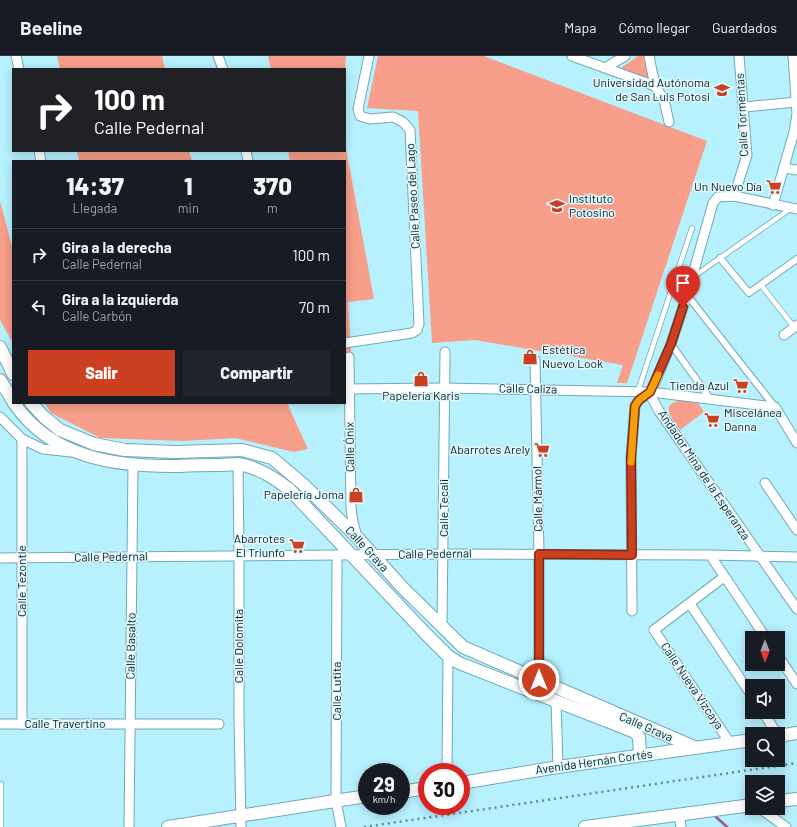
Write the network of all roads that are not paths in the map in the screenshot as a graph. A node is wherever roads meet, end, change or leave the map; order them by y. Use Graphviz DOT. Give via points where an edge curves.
graph roads {
  1 [pos="16,56"];
  2 [pos="218,56"];
  3 [pos="368,56"];
  4 [pos="572,56"];
  5 [pos="625,56"];
  6 [pos="649,56"];
  7 [pos="739,56"];
  8 [pos="793,56"];
  9 [pos="19,68"];
  10 [pos="223,68"];
  11 [pos="605,68"];
  12 [pos="655,86"];
  13 [pos="796,102"];
  14 [pos="744,107"];
  15 [pos="669,122"];
  16 [pos="784,168"];
  17 [pos="797,170"];
  18 [pos="734,196"];
  19 [pos="773,205"];
  20 [pos="794,209"];
  21 [pos="692,228"];
  22 [pos="720,258"];
  23 [pos="797,259"];
  24 [pos="692,278"];
  25 [pos="761,285"];
  26 [pos="687,295"];
  27 [pos="796,326"];
  28 [pos="784,335"];
  29 [pos="346,343"];
  30 [pos="671,344"];
  31 [pos="0,348"];
  32 [pos="445,352"];
  33 [pos="349,357"];
  34 [pos="535,360"];
  35 [pos="12,372"];
  36 [pos="1,386"];
  37 [pos="444,388"];
  38 [pos="347,389"];
  39 [pos="535,389"];
  40 [pos="638,391"];
  41 [pos="650,392"];
  42 [pos="12,400"];
  43 [pos="711,400"];
  44 [pos="15,404"];
  45 [pos="32,404"];
  46 [pos="775,407"];
  47 [pos="0,417"];
  48 [pos="22,439"];
  49 [pos="797,443"];
  50 [pos="75,452"];
  51 [pos="238,464"];
  52 [pos="132,465"];
  53 [pos="765,483"];
  54 [pos="797,530"];
  55 [pos="357,537"];
  56 [pos="443,554"];
  57 [pos="539,554"];
  58 [pos="337,555"];
  59 [pos="351,555"];
  60 [pos="373,555"];
  61 [pos="632,555"];
  62 [pos="710,555"];
  63 [pos="239,556"];
  64 [pos="132,557"];
  65 [pos="760,557"];
  66 [pos="0,558"];
  67 [pos="22,558"];
  68 [pos="797,558"];
  69 [pos="724,577"];
  70 [pos="690,604"];
  71 [pos="797,609"];
  72 [pos="632,611"];
  73 [pos="442,628"];
  74 [pos="761,631"];
  75 [pos="448,656"];
  76 [pos="785,666"];
  77 [pos="539,680"];
  78 [pos="797,684"];
  79 [pos="745,686"];
  80 [pos="556,702"];
  81 [pos="0,724"];
  82 [pos="22,724"];
  83 [pos="130,724"];
  84 [pos="218,724"];
  85 [pos="797,733"];
  86 [pos="785,734"];
  87 [pos="745,741"];
  88 [pos="730,743"];
  89 [pos="694,747"];
  90 [pos="640,755"];
  91 [pos="447,763"];
  92 [pos="558,767"];
  93 [pos="470,782"];
  94 [pos="1,784"];
  95 [pos="358,797"];
  96 [pos="797,799"];
  97 [pos="336,800"];
  98 [pos="785,801"];
  99 [pos="745,806"];
  100 [pos="679,814"];
  101 [pos="769,815"];
  102 [pos="241,822"];
  103 [pos="1,827"];
  104 [pos="129,827"];
  105 [pos="168,827"];
  106 [pos="341,827"];
  107 [pos="584,827"];
  108 [pos="681,827"];
  109 [pos="786,827"];
  1 -- 9 [label="street"];
  2 -- 10 [label="street"];
  3 -- 29 [label="street, Calle Paseo del Lago" via="358,109 360,116 370,119 392,117 403,122 410,130 419,324 417,330 412,333"];
  4 -- 11 [label="street"];
  5 -- 11 [label="street"];
  6 -- 12 [label="street"];
  7 -- 14 [label="street, Calle Tormentas"];
  8 -- 13 [label="street"];
  11 -- 12 [label="street"];
  12 -- 15 [label="street" via="664,100"];
  13 -- 14 [label="street"];
  13 -- 16 [label="street" via="794,132"];
  14 -- 18 [label="street, Calle Tormentas" via="747,155"];
  16 -- 17 [label="street"];
  16 -- 19 [label="street"];
  18 -- 19 [label="street"];
  18 -- 24 [label="street" via="718,197 713,203"];
  19 -- 20 [label="street"];
  20 -- 22 [label="lane"];
  21 -- 40 [label="lane"];
  22 -- 24 [label="lane"];
  22 -- 25 [label="street" via="749,293"];
  23 -- 25 [label="street"];
  24 -- 26 [label="street"];
  25 -- 27 [label="lane"];
  26 -- 30 [label="street"];
  26 -- 46 [label="street"];
  27 -- 28 [label="street"];
  30 -- 41 [label="street"];
  30 -- 43 [label="street"];
  31 -- 35 [label="main road"];
  32 -- 37 [label="street, Calle Tecali"];
  33 -- 38 [label="street, Calle Ónix"];
  34 -- 39 [label="street, Calle Mármol"];
  36 -- 42 [label="main road, Calle Grava"];
  37 -- 38 [label="street, Calle Caliza"];
  37 -- 39 [label="street, Calle Caliza"];
  37 -- 56 [label="street, Calle Tecali"];
  38 -- 55 [label="street, Calle Ónix" via="351,508"];
  39 -- 40 [label="street, Calle Caliza"];
  39 -- 57 [label="street, Calle Mármol"];
  40 -- 41 [label="street, Calle Caliza"];
  41 -- 43 [label="street, Calle Caliza"];
  41 -- 61 [label="street" via="639,400 634,413 631,458"];
  41 -- 65 [label="street, Andador Mina de la Esperanza" via="659,411"];
  43 -- 46 [label="street, Calle Caliza"];
  44 -- 50 [label="main road, Calle Grava" via="22,414 50,439"];
  45 -- 55 [label="main road, Calle Grava" via="60,430 94,444 125,450 242,450 272,458 304,485"];
  46 -- 49 [label="street"];
  47 -- 48 [label="street"];
  48 -- 50 [label="street" via="43,449"];
  48 -- 67 [label="street, Calle Tezontle"];
  50 -- 52 [label="main road, Calle Grava"];
  51 -- 52 [label="main road, Calle Grava"];
  51 -- 59 [label="main road, Calle Grava" via="266,472 289,490"];
  51 -- 63 [label="street, Calle Dolomita"];
  52 -- 64 [label="street, Calle Basalto"];
  53 -- 54 [label="street"];
  55 -- 60 [label="main road, Calle Grava"];
  56 -- 57 [label="street, Calle Pedernal"];
  56 -- 60 [label="street, Calle Pedernal"];
  56 -- 73 [label="street, Calle Tecali"];
  57 -- 61 [label="street, Calle Pedernal"];
  57 -- 77 [label="street, Calle Mármol"];
  58 -- 59 [label="street, Calle Pedernal"];
  58 -- 63 [label="street, Calle Pedernal"];
  58 -- 97 [label="street, Calle Lutita"];
  59 -- 60 [label="street, Calle Pedernal"];
  59 -- 75 [label="main road, Calle Grava"];
  60 -- 73 [label="main road, Calle Grava"];
  61 -- 62 [label="street, Calle Pedernal"];
  61 -- 72 [label="street"];
  62 -- 65 [label="street, Calle Pedernal"];
  62 -- 69 [label="street"];
  63 -- 64 [label="street, Calle Pedernal"];
  63 -- 102 [label="street, Calle Dolomita" via="238,717"];
  64 -- 67 [label="street, Calle Pedernal"];
  64 -- 83 [label="street, Calle Basalto"];
  65 -- 68 [label="street, Calle Pedernal"];
  65 -- 71 [label="street, Andador Mina de la Esperanza"];
  66 -- 67 [label="street, Calle Pedernal"];
  67 -- 82 [label="street, Calle Tezontle"];
  69 -- 70 [label="street"];
  69 -- 74 [label="street"];
  70 -- 79 [label="street"];
  70 -- 88 [label="street, Calle Nueva Vizcaya" via="654,630"];
  73 -- 77 [label="main road, Calle Grava" via="463,647"];
  75 -- 80 [label="main road, Calle Grava" via="459,663"];
  75 -- 91 [label="street"];
  76 -- 78 [label="street"];
  77 -- 89 [label="main road, Calle Grava"];
  80 -- 90 [label="main road, Calle Grava" via="635,732 639,737"];
  80 -- 92 [label="street"];
  81 -- 82 [label="street, Calle Travertino"];
  82 -- 83 [label="street, Calle Travertino"];
  83 -- 84 [label="street, Calle Travertino"];
  83 -- 104 [label="street, Calle Basalto"];
  85 -- 86 [label="main road"];
  87 -- 88 [label="main road, Avenida Hernán Cortés"];
  88 -- 89 [label="main road, Avenida Hernán Cortés"];
  89 -- 90 [label="main road, Avenida Hernán Cortés"];
  90 -- 92 [label="main road, Avenida Hernán Cortés"];
  92 -- 93 [label="main road, Avenida Hernán Cortés"];
  94 -- 103 [label="lane"];
  95 -- 97 [label="main road"];
  96 -- 98 [label="main road"];
  97 -- 102 [label="main road"];
  97 -- 106 [label="street, Calle Lutita"];
  99 -- 100 [label="main road"];
  100 -- 107 [label="main road"];
  100 -- 108 [label="street"];
  101 -- 109 [label="street"];
  102 -- 105 [label="main road"];
}
